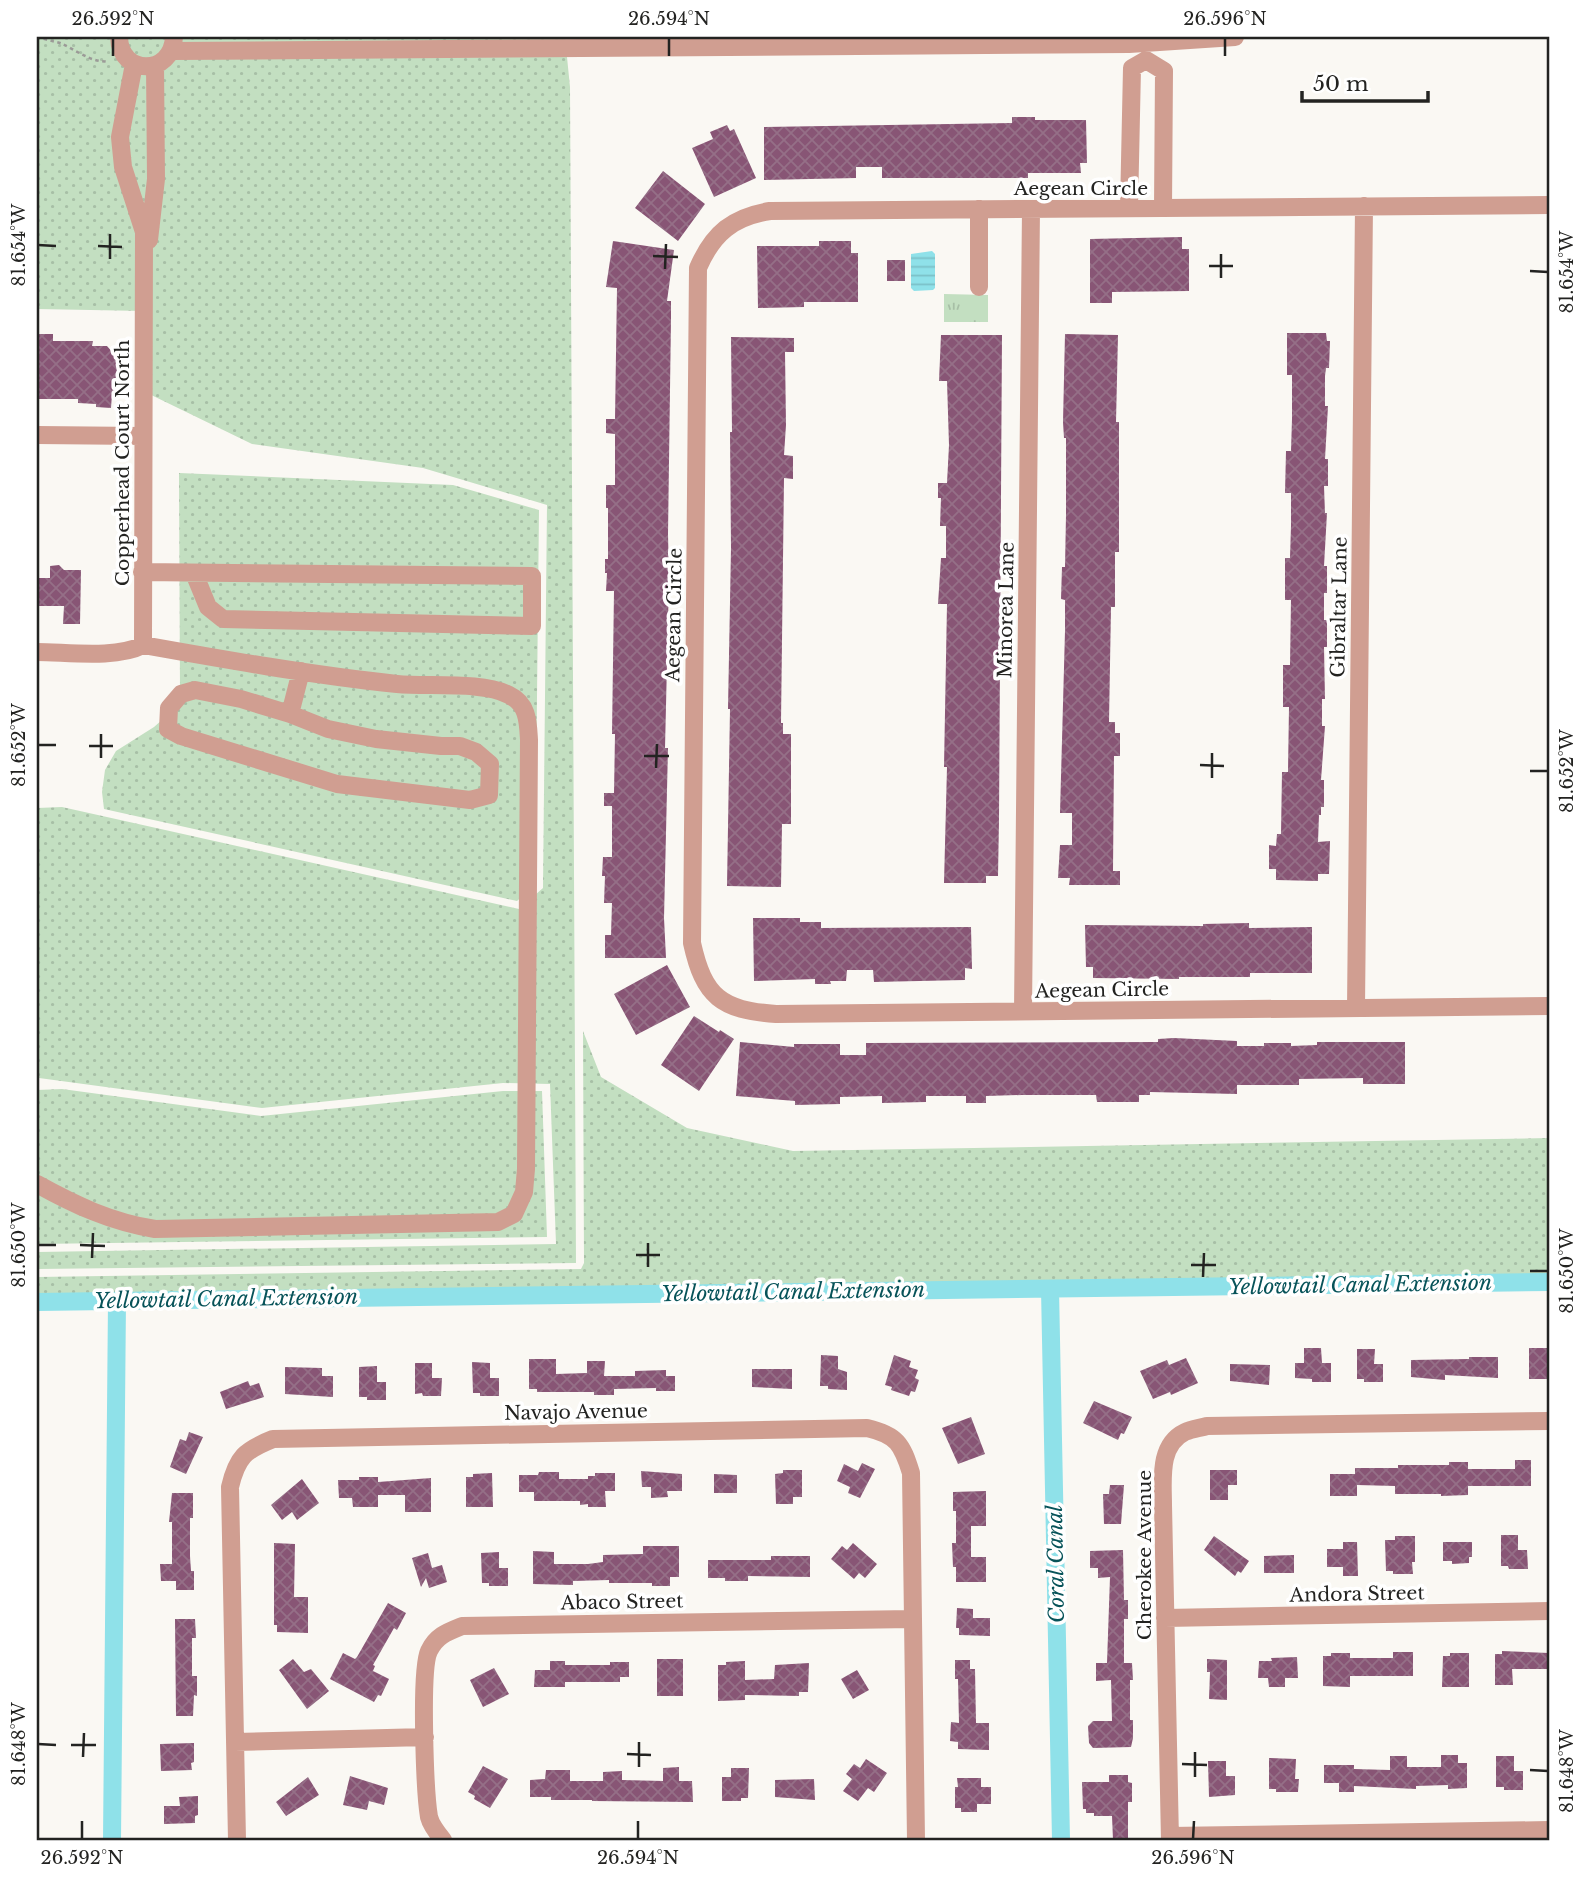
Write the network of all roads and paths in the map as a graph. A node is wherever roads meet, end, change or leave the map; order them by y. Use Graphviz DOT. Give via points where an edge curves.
graph roads {
  1 [pos="37,37"];
  2 [pos="119,37"];
  3 [pos="1235,37"];
  4 [pos="650,42"];
  5 [pos="172,44"];
  6 [pos="1146,46"];
  7 [pos="129,60"];
  8 [pos="155,65"];
  9 [pos="1549,205"];
  10 [pos="1364,206"];
  11 [pos="1129,208"];
  12 [pos="1163,208"];
  13 [pos="979,209"];
  14 [pos="1031,209"];
  15 [pos="145,282"];
  16 [pos="979,287"];
  17 [pos="37,435"];
  18 [pos="142,436"];
  19 [pos="142,572"];
  20 [pos="194,573"];
  21 [pos="143,645"];
  22 [pos="37,652"];
  23 [pos="301,671"];
  24 [pos="290,714"];
  25 [pos="1549,1006"];
  26 [pos="1356,1008"];
  27 [pos="1023,1012"];
  28 [pos="37,1184"];
  29 [pos="1549,1421"];
  30 [pos="1549,1611"];
  31 [pos="912,1619"];
  32 [pos="1165,1619"];
  33 [pos="425,1737"];
  34 [pos="235,1742"];
  35 [pos="1549,1830"];
  36 [pos="1170,1838"];
  37 [pos="236,1840"];
  38 [pos="443,1840"];
  39 [pos="916,1840"];
  1 -- 7 [label="path" via="104,62"];
  2 -- 7 [label="street"];
  3 -- 6 [label="street"];
  4 -- 5 [label="street"];
  4 -- 6 [label="street"];
  5 -- 8 [label="street"];
  6 -- 11 [label="street" via="1132,68"];
  6 -- 12 [label="street" via="1164,71"];
  7 -- 8 [label="street"];
  7 -- 15 [label="street, Copperhead Court North" via="120,137 123,167 144,232"];
  8 -- 15 [label="street, Copperhead Court North" via="156,179"];
  9 -- 10 [label="street, Aegean Circle"];
  10 -- 12 [label="street, Aegean Circle"];
  10 -- 26 [label="street, Gibraltar Lane"];
  11 -- 12 [label="street, Aegean Circle"];
  11 -- 14 [label="street, Aegean Circle"];
  13 -- 14 [label="street, Aegean Circle"];
  13 -- 16 [label="street"];
  13 -- 27 [label="street, Aegean Circle" via="749,215 719,234 698,268 692,943 708,990 749,1012"];
  14 -- 27 [label="street, Minorea Lane"];
  15 -- 18 [label="street, Copperhead Court North"];
  17 -- 18 [label="street"];
  18 -- 19 [label="street, Copperhead Court North"];
  19 -- 20 [label="street"];
  19 -- 21 [label="street, Copperhead Court North"];
  20 -- 20 [label="street" via="532,576 532,626 223,619 208,607"];
  21 -- 22 [label="street" via="116,652"];
  21 -- 23 [label="street"];
  23 -- 24 [label="street"];
  23 -- 28 [label="street" via="402,684 484,688 509,694 528,716 527,1130 524,1192 514,1214 498,1222 155,1229 78,1207"];
  24 -- 24 [label="street" via="340,732 460,746 475,752 490,764 489,795 470,800 337,784 168,729 169,708 181,694 195,690"];
  25 -- 26 [label="street, Aegean Circle"];
  26 -- 27 [label="street, Aegean Circle"];
  29 -- 32 [label="street, Cherokee Avenue" via="1207,1426 1183,1432 1166,1450 1163,1473"];
  30 -- 32 [label="street, Andora Street"];
  31 -- 33 [label="street, Abaco Street" via="462,1626 442,1634 428,1652"];
  31 -- 34 [label="street, Navajo Avenue" via="911,1473 903,1447 886,1433 867,1428 273,1439 250,1448 235,1466 230,1487"];
  31 -- 39 [label="street, Navajo Avenue"];
  32 -- 36 [label="street, Cherokee Avenue"];
  33 -- 34 [label="street"];
  33 -- 38 [label="street, Abaco Street" via="430,1820"];
  34 -- 37 [label="street, Navajo Avenue"];
  35 -- 36 [label="street"];
}
